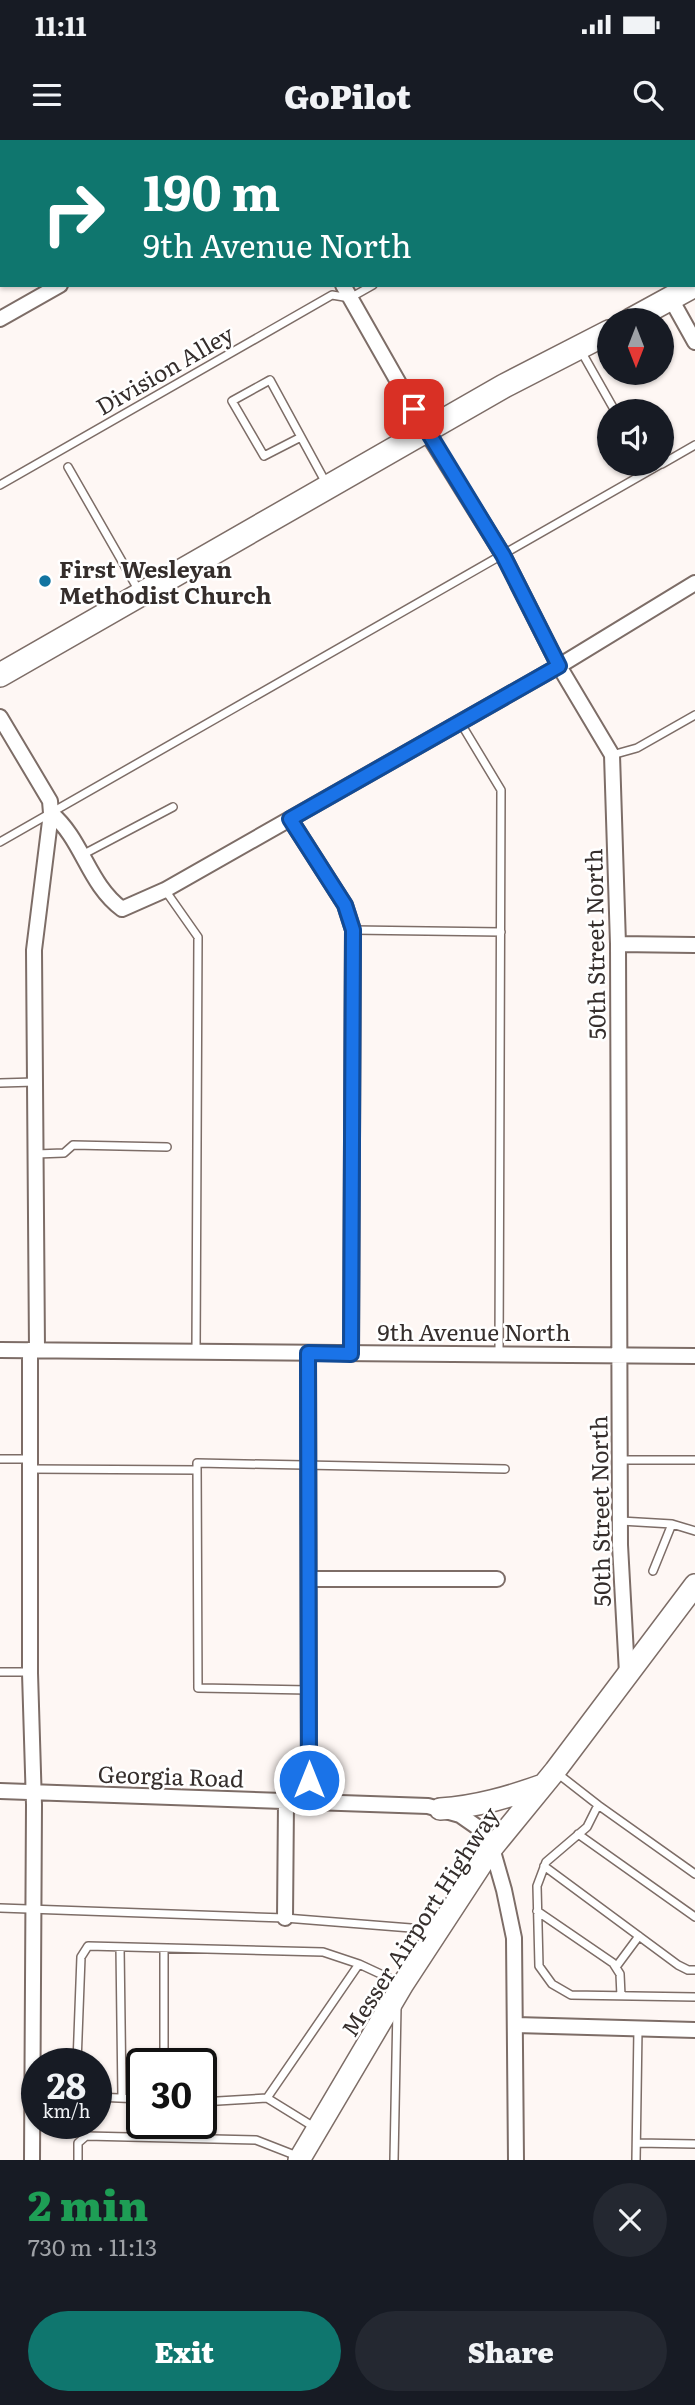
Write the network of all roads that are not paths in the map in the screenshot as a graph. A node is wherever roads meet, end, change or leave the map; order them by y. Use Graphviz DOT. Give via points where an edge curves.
graph roads {
  1 [pos="56,287"];
  2 [pos="364,287"];
  3 [pos="692,287"];
  4 [pos="346,291"];
  5 [pos="671,299"];
  6 [pos="654,308"];
  7 [pos="0,319"];
  8 [pos="597,338"];
  9 [pos="695,342"];
  10 [pos="579,348"];
  11 [pos="608,399"];
  12 [pos="426,431"];
  13 [pos="301,437"];
  14 [pos="695,445"];
  15 [pos="674,457"];
  16 [pos="68,467"];
  17 [pos="631,476"];
  18 [pos="0,485"];
  19 [pos="328,487"];
  20 [pos="503,555"];
  21 [pos="695,583"];
  22 [pos="141,594"];
  23 [pos="559,666"];
  24 [pos="0,675"];
  25 [pos="695,715"];
  26 [pos="0,717"];
  27 [pos="460,722"];
  28 [pos="612,755"];
  29 [pos="173,807"];
  30 [pos="51,813"];
  31 [pos="290,819"];
  32 [pos="0,842"];
  33 [pos="82,855"];
  34 [pos="165,890"];
  35 [pos="353,930"];
  36 [pos="501,932"];
  37 [pos="618,944"];
  38 [pos="695,945"];
  39 [pos="35,1082"];
  40 [pos="0,1083"];
  41 [pos="167,1147"];
  42 [pos="35,1154"];
  43 [pos="0,1350"];
  44 [pos="33,1350"];
  45 [pos="196,1352"];
  46 [pos="308,1353"];
  47 [pos="351,1354"];
  48 [pos="499,1354"];
  49 [pos="618,1354"];
  50 [pos="695,1356"];
  51 [pos="0,1459"];
  52 [pos="621,1460"];
  53 [pos="695,1460"];
  54 [pos="30,1464"];
  55 [pos="309,1465"];
  56 [pos="505,1469"];
  57 [pos="197,1471"];
  58 [pos="621,1521"];
  59 [pos="672,1524"];
  60 [pos="695,1531"];
  61 [pos="653,1570"];
  62 [pos="309,1579"];
  63 [pos="497,1579"];
  64 [pos="692,1596"];
  65 [pos="0,1672"];
  66 [pos="30,1672"];
  67 [pos="627,1673"];
  68 [pos="309,1690"];
  69 [pos="550,1777"];
  70 [pos="0,1791"];
  71 [pos="34,1792"];
  72 [pos="286,1802"];
  73 [pos="309,1802"];
  74 [pos="598,1805"];
  75 [pos="440,1809"];
  76 [pos="578,1834"];
  77 [pos="492,1848"];
  78 [pos="544,1866"];
  79 [pos="695,1874"];
  80 [pos="0,1908"];
  81 [pos="33,1909"];
  82 [pos="537,1911"];
  83 [pos="285,1917"];
  84 [pos="695,1917"];
  85 [pos="440,1930"];
  86 [pos="639,1936"];
  87 [pos="120,1947"];
  88 [pos="164,1948"];
  89 [pos="359,1964"];
  90 [pos="615,1967"];
  91 [pos="695,1970"];
  92 [pos="400,1990"];
  93 [pos="621,1996"];
  94 [pos="695,1997"];
  95 [pos="516,2025"];
  96 [pos="638,2029"];
  97 [pos="695,2030"];
  98 [pos="78,2048"];
  99 [pos="164,2048"];
  100 [pos="112,2098"];
  101 [pos="122,2098"];
  102 [pos="126,2098"];
  103 [pos="267,2098"];
  104 [pos="217,2101"];
  105 [pos="318,2129"];
  106 [pos="637,2143"];
  107 [pos="695,2144"];
  108 [pos="300,2159"];
  109 [pos="32,2160"];
  110 [pos="78,2160"];
  111 [pos="394,2160"];
  112 [pos="516,2160"];
  113 [pos="636,2160"];
  1 -- 7 [label="street"];
  2 -- 4 [label="lane"];
  3 -- 5 [label="main road"];
  4 -- 12 [label="street, 50th Street North"];
  4 -- 18 [label="lane, Division Alley"];
  5 -- 6 [label="main road"];
  5 -- 9 [label="street"];
  8 -- 10 [label="main road"];
  10 -- 11 [label="lane"];
  10 -- 12 [label="main road"];
  12 -- 19 [label="main road"];
  12 -- 20 [label="street, 50th Street North"];
  13 -- 13 [label="lane" via="270,380 232,401 264,456"];
  13 -- 19 [label="lane"];
  14 -- 15 [label="lane"];
  16 -- 22 [label="lane"];
  17 -- 20 [label="lane"];
  19 -- 22 [label="main road"];
  20 -- 23 [label="street, 50th Street North"];
  20 -- 30 [label="lane"];
  21 -- 23 [label="street"];
  22 -- 24 [label="main road"];
  23 -- 27 [label="street"];
  23 -- 28 [label="street, 50th Street North"];
  25 -- 28 [label="lane" via="637,748"];
  26 -- 30 [label="street" via="50,801"];
  27 -- 31 [label="street"];
  27 -- 36 [label="lane" via="501,790"];
  28 -- 37 [label="street, 50th Street North"];
  29 -- 33 [label="lane"];
  30 -- 32 [label="lane"];
  30 -- 33 [label="street" via="66,826"];
  30 -- 39 [label="street" via="34,950"];
  31 -- 34 [label="street"];
  31 -- 35 [label="street" via="345,905"];
  33 -- 34 [label="street" via="107,898 122,909"];
  34 -- 45 [label="lane" via="198,937"];
  35 -- 36 [label="lane"];
  35 -- 47 [label="street"];
  36 -- 48 [label="lane"];
  37 -- 38 [label="street"];
  37 -- 49 [label="street, 50th Street North"];
  39 -- 40 [label="lane"];
  39 -- 42 [label="street"];
  41 -- 42 [label="lane" via="74,1145 64,1153"];
  42 -- 44 [label="street"];
  43 -- 44 [label="street, 9th Avenue North"];
  44 -- 45 [label="street, 9th Avenue North"];
  44 -- 54 [label="street"];
  45 -- 46 [label="street, 9th Avenue North"];
  46 -- 47 [label="street, 9th Avenue North"];
  46 -- 55 [label="street"];
  47 -- 48 [label="street, 9th Avenue North"];
  48 -- 49 [label="street, 9th Avenue North"];
  49 -- 50 [label="street, 9th Avenue North"];
  49 -- 52 [label="street, 50th Street North"];
  51 -- 54 [label="lane"];
  52 -- 53 [label="lane"];
  52 -- 58 [label="street, 50th Street North"];
  54 -- 57 [label="lane"];
  54 -- 66 [label="street"];
  55 -- 56 [label="lane"];
  55 -- 57 [label="lane" via="197,1463"];
  55 -- 62 [label="street"];
  57 -- 68 [label="lane" via="198,1688"];
  58 -- 59 [label="lane"];
  58 -- 67 [label="street, 50th Street North"];
  59 -- 60 [label="lane"];
  59 -- 61 [label="lane"];
  62 -- 63 [label="street"];
  62 -- 68 [label="street"];
  64 -- 67 [label="main road, Messer Airport Highway"];
  65 -- 66 [label="lane"];
  66 -- 71 [label="street"];
  67 -- 69 [label="main road, Messer Airport Highway"];
  68 -- 73 [label="street"];
  69 -- 74 [label="lane"];
  69 -- 75 [label="main road" via="508,1798"];
  69 -- 77 [label="main road, Messer Airport Highway"];
  70 -- 71 [label="street, Georgia Road"];
  71 -- 72 [label="street, Georgia Road"];
  71 -- 81 [label="street"];
  72 -- 73 [label="street, Georgia Road"];
  72 -- 83 [label="street"];
  73 -- 75 [label="street, Georgia Road"];
  74 -- 76 [label="lane"];
  74 -- 79 [label="lane"];
  75 -- 77 [label="street, Georgia Road" via="460,1815 483,1831"];
  76 -- 78 [label="lane"];
  76 -- 84 [label="lane"];
  77 -- 85 [label="main road, Messer Airport Highway"];
  77 -- 95 [label="street" via="514,1938"];
  78 -- 82 [label="lane" via="537,1886"];
  78 -- 86 [label="lane"];
  80 -- 81 [label="lane"];
  81 -- 83 [label="lane"];
  81 -- 109 [label="street"];
  82 -- 90 [label="lane"];
  82 -- 93 [label="lane" via="539,1966 552,1984 571,1995"];
  83 -- 85 [label="lane"];
  85 -- 92 [label="main road, Messer Airport Highway"];
  86 -- 90 [label="lane"];
  86 -- 91 [label="lane" via="678,1965"];
  87 -- 88 [label="lane"];
  87 -- 98 [label="lane" via="88,1946 81,1957"];
  87 -- 101 [label="lane"];
  88 -- 89 [label="lane" via="323,1952"];
  88 -- 99 [label="lane"];
  89 -- 92 [label="lane"];
  89 -- 103 [label="lane"];
  90 -- 93 [label="lane"];
  92 -- 105 [label="main road, Messer Airport Highway"];
  92 -- 111 [label="lane"];
  93 -- 94 [label="lane"];
  95 -- 96 [label="street"];
  95 -- 112 [label="street"];
  96 -- 97 [label="street"];
  96 -- 106 [label="lane"];
  100 -- 101 [label="lane"];
  101 -- 102 [label="lane"];
  103 -- 104 [label="lane"];
  103 -- 105 [label="lane"];
  105 -- 108 [label="main road, Messer Airport Highway"];
  106 -- 107 [label="lane"];
  106 -- 113 [label="lane"];
  108 -- 110 [label="lane" via="256,2140 86,2136 78,2143"];
}
